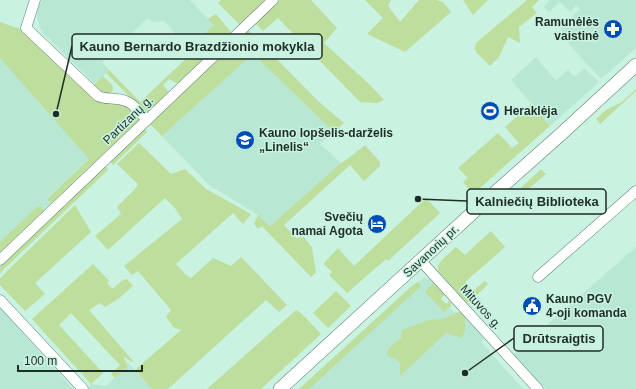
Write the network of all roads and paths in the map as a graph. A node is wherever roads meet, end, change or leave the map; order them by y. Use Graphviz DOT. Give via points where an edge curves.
graph roads {
  1 [pos="35,0"];
  2 [pos="273,0"];
  3 [pos="636,65"];
  4 [pos="147,120"];
  5 [pos="636,191"];
  6 [pos="0,260"];
  7 [pos="421,261"];
  8 [pos="538,278"];
  9 [pos="0,300"];
  10 [pos="83,389"];
  11 [pos="280,389"];
  12 [pos="538,389"];
  1 -- 4 [label="street" via="26,28 98,96 130,102"];
  2 -- 4 [label="street, Partizanų g."];
  3 -- 7 [label="main road, Savanorių pr."];
  4 -- 6 [label="street, Partizanų g."];
  5 -- 8 [label="street"];
  7 -- 11 [label="main road, Savanorių pr."];
  7 -- 12 [label="street, Mituvos g."];
  9 -- 10 [label="street"];
}
